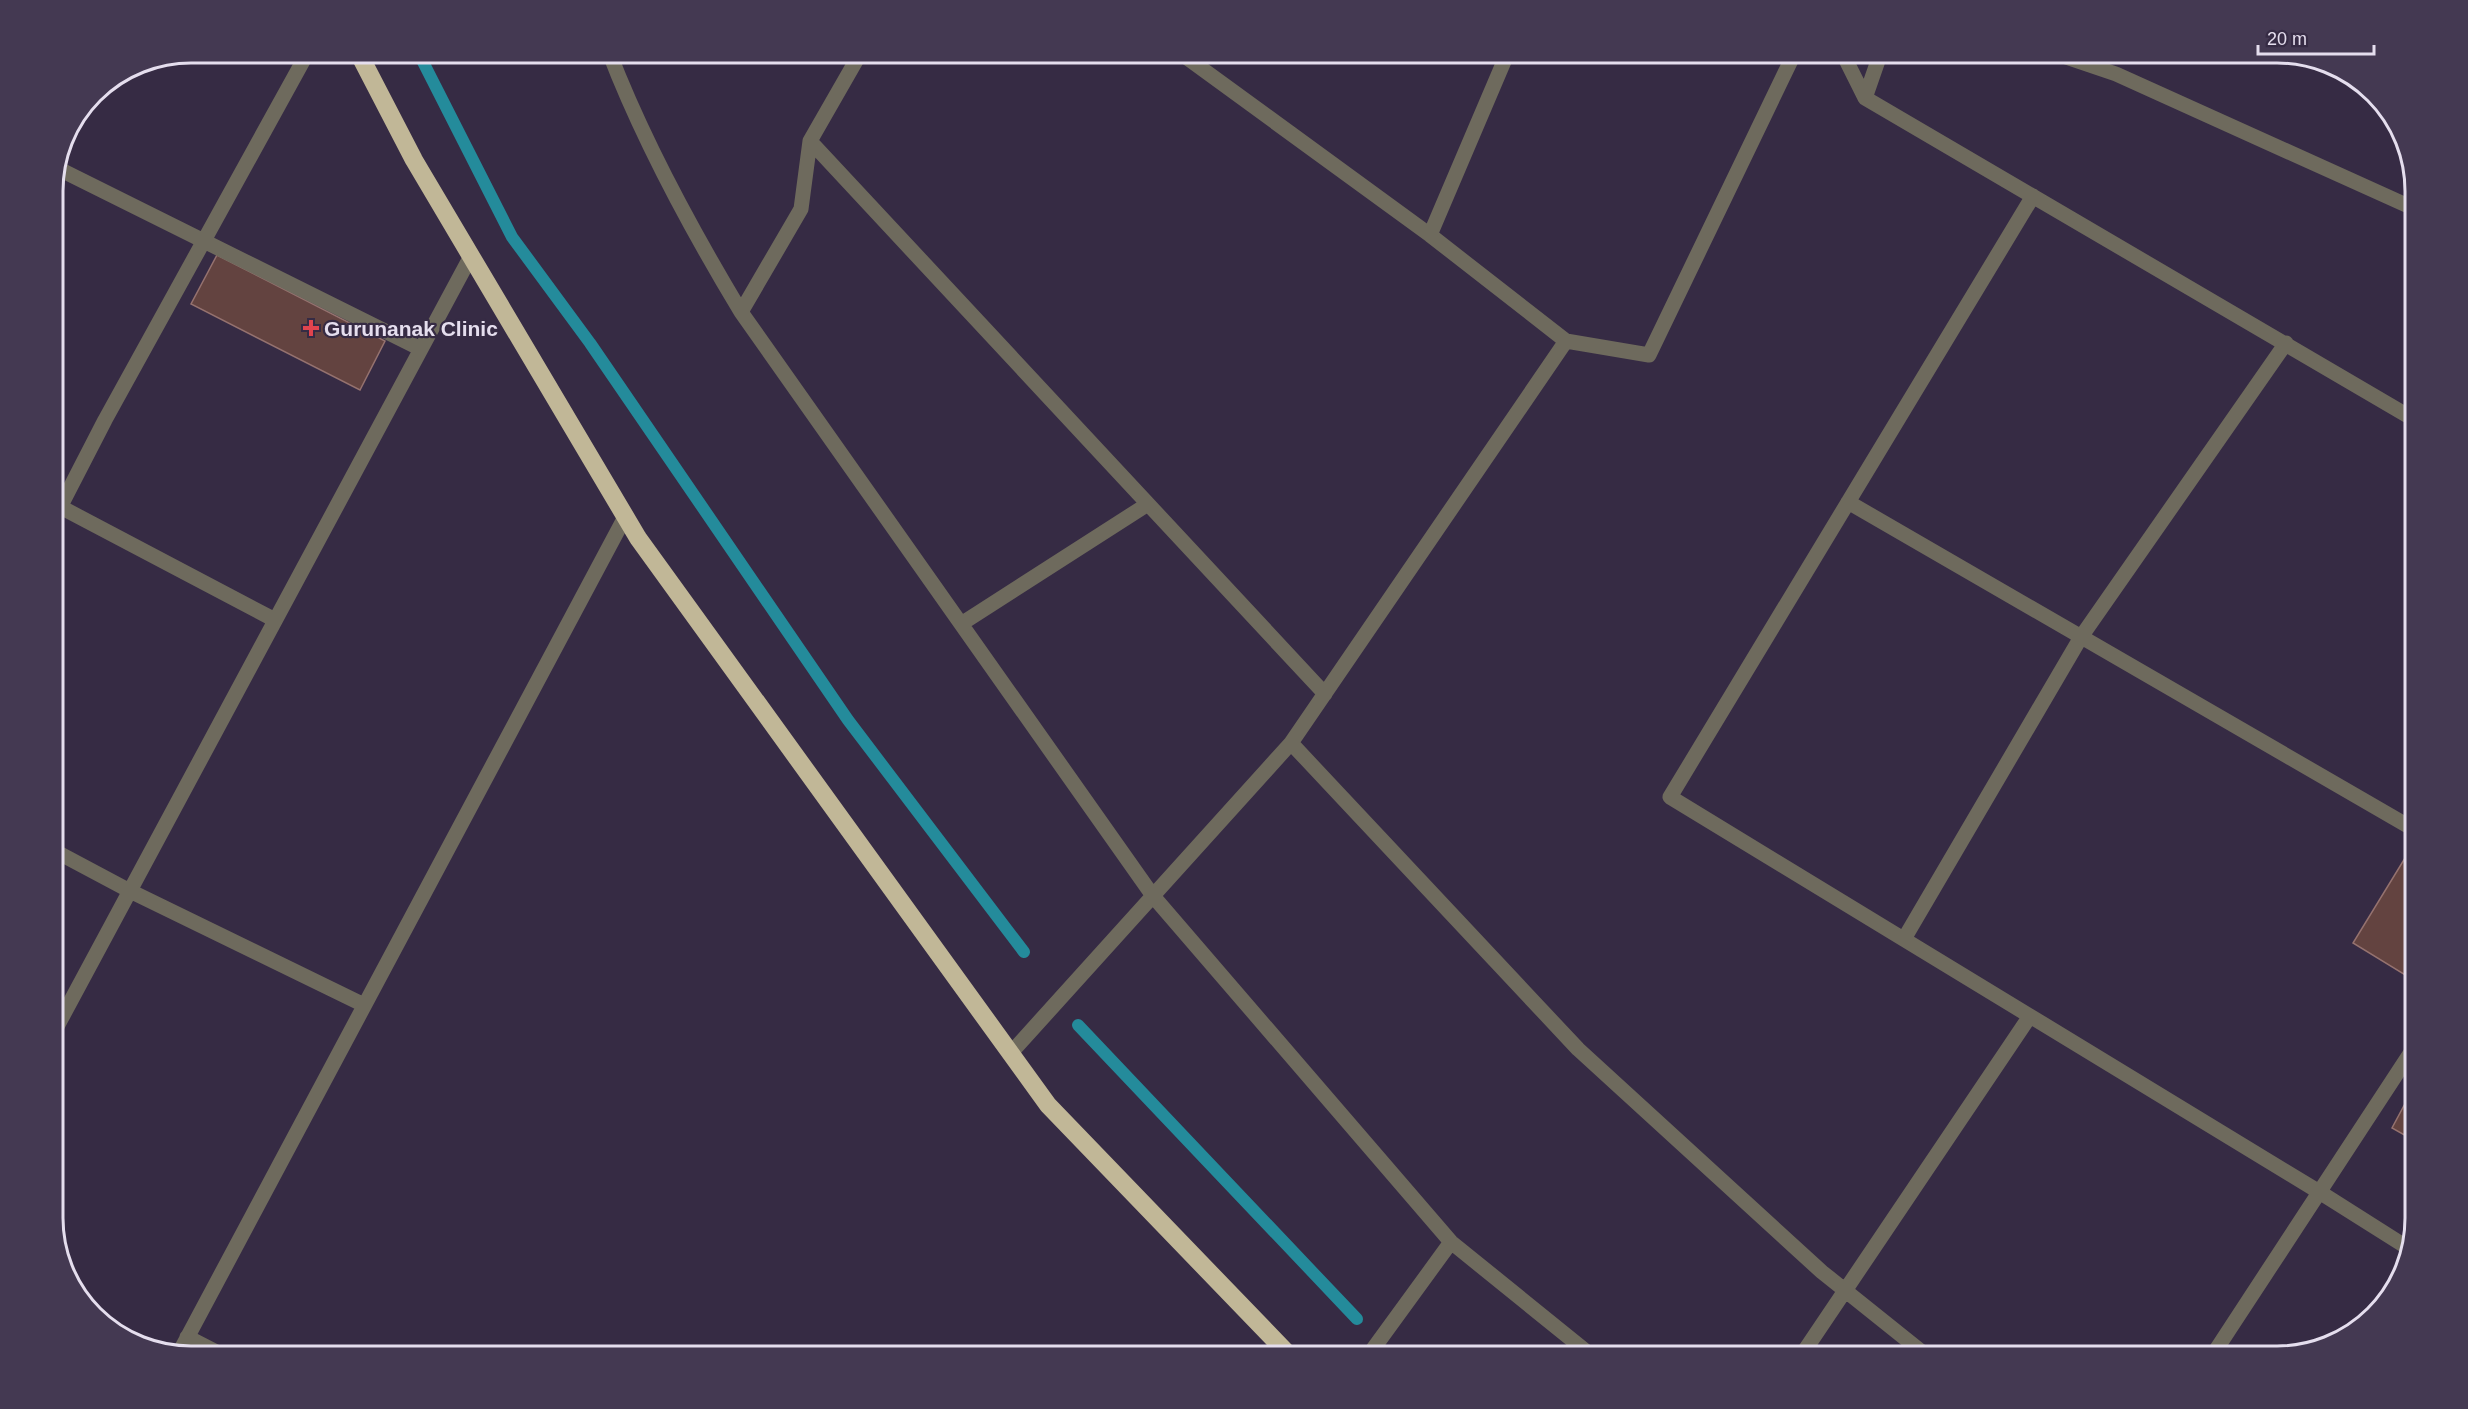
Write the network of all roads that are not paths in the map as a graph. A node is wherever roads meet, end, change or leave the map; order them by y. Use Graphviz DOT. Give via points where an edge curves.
graph roads {
  1 [pos="302,63"];
  2 [pos="364,63"];
  3 [pos="613,63"];
  4 [pos="855,63"];
  5 [pos="1194,63"];
  6 [pos="1503,63"];
  7 [pos="1790,63"];
  8 [pos="1848,63"];
  9 [pos="1877,63"];
  10 [pos="2084,63"];
  11 [pos="1865,98"];
  12 [pos="810,141"];
  13 [pos="65,172"];
  14 [pos="2033,196"];
  15 [pos="2405,204"];
  16 [pos="1430,235"];
  17 [pos="204,241"];
  18 [pos="471,256"];
  19 [pos="741,312"];
  20 [pos="1566,341"];
  21 [pos="2286,343"];
  22 [pos="421,350"];
  23 [pos="2405,414"];
  24 [pos="63,494"];
  25 [pos="1848,502"];
  26 [pos="1148,504"];
  27 [pos="63,507"];
  28 [pos="625,517"];
  29 [pos="275,620"];
  30 [pos="962,624"];
  31 [pos="2081,637"];
  32 [pos="1325,694"];
  33 [pos="1291,743"];
  34 [pos="2405,824"];
  35 [pos="63,855"];
  36 [pos="130,891"];
  37 [pos="1153,896"];
  38 [pos="1904,939"];
  39 [pos="364,1005"];
  40 [pos="63,1015"];
  41 [pos="2030,1016"];
  42 [pos="1010,1054"];
  43 [pos="2405,1062"];
  44 [pos="2321,1192"];
  45 [pos="1452,1242"];
  46 [pos="2402,1244"];
  47 [pos="1846,1291"];
  48 [pos="187,1336"];
  49 [pos="182,1345"];
  50 [pos="206,1346"];
  51 [pos="1280,1346"];
  52 [pos="1375,1346"];
  53 [pos="1580,1346"];
  54 [pos="1808,1346"];
  55 [pos="1915,1346"];
  56 [pos="2219,1346"];
  1 -- 17 [label="street"];
  2 -- 18 [label="highway" via="414,160"];
  3 -- 19 [label="street" via="694,234"];
  4 -- 12 [label="street"];
  5 -- 16 [label="street"];
  6 -- 16 [label="street"];
  7 -- 20 [label="street" via="1649,355"];
  8 -- 11 [label="street"];
  9 -- 11 [label="street"];
  10 -- 15 [label="street" via="2116,74"];
  11 -- 14 [label="street"];
  12 -- 19 [label="street" via="801,209"];
  12 -- 26 [label="street"];
  13 -- 17 [label="street"];
  14 -- 21 [label="street"];
  14 -- 25 [label="street"];
  16 -- 20 [label="street"];
  17 -- 22 [label="street"];
  17 -- 24 [label="street"];
  18 -- 22 [label="street"];
  18 -- 28 [label="highway"];
  19 -- 30 [label="street"];
  20 -- 32 [label="street"];
  21 -- 23 [label="street"];
  21 -- 31 [label="street"];
  22 -- 29 [label="street"];
  25 -- 31 [label="street"];
  25 -- 38 [label="street" via="1670,797"];
  26 -- 30 [label="street"];
  26 -- 32 [label="street"];
  27 -- 29 [label="street"];
  28 -- 39 [label="street"];
  28 -- 42 [label="highway"];
  29 -- 36 [label="street"];
  30 -- 37 [label="street"];
  31 -- 34 [label="street"];
  31 -- 38 [label="street"];
  32 -- 33 [label="street"];
  33 -- 37 [label="street"];
  33 -- 47 [label="street" via="1578,1049"];
  35 -- 36 [label="street"];
  36 -- 39 [label="street"];
  36 -- 40 [label="street"];
  37 -- 42 [label="street"];
  37 -- 45 [label="street"];
  38 -- 41 [label="street"];
  39 -- 48 [label="street"];
  41 -- 44 [label="street"];
  41 -- 47 [label="street"];
  42 -- 51 [label="highway" via="1048,1105"];
  43 -- 44 [label="street"];
  44 -- 46 [label="street"];
  44 -- 56 [label="street"];
  45 -- 52 [label="street"];
  45 -- 53 [label="street"];
  47 -- 54 [label="street"];
  47 -- 55 [label="street"];
  48 -- 49 [label="street"];
  48 -- 50 [label="street"];
}
